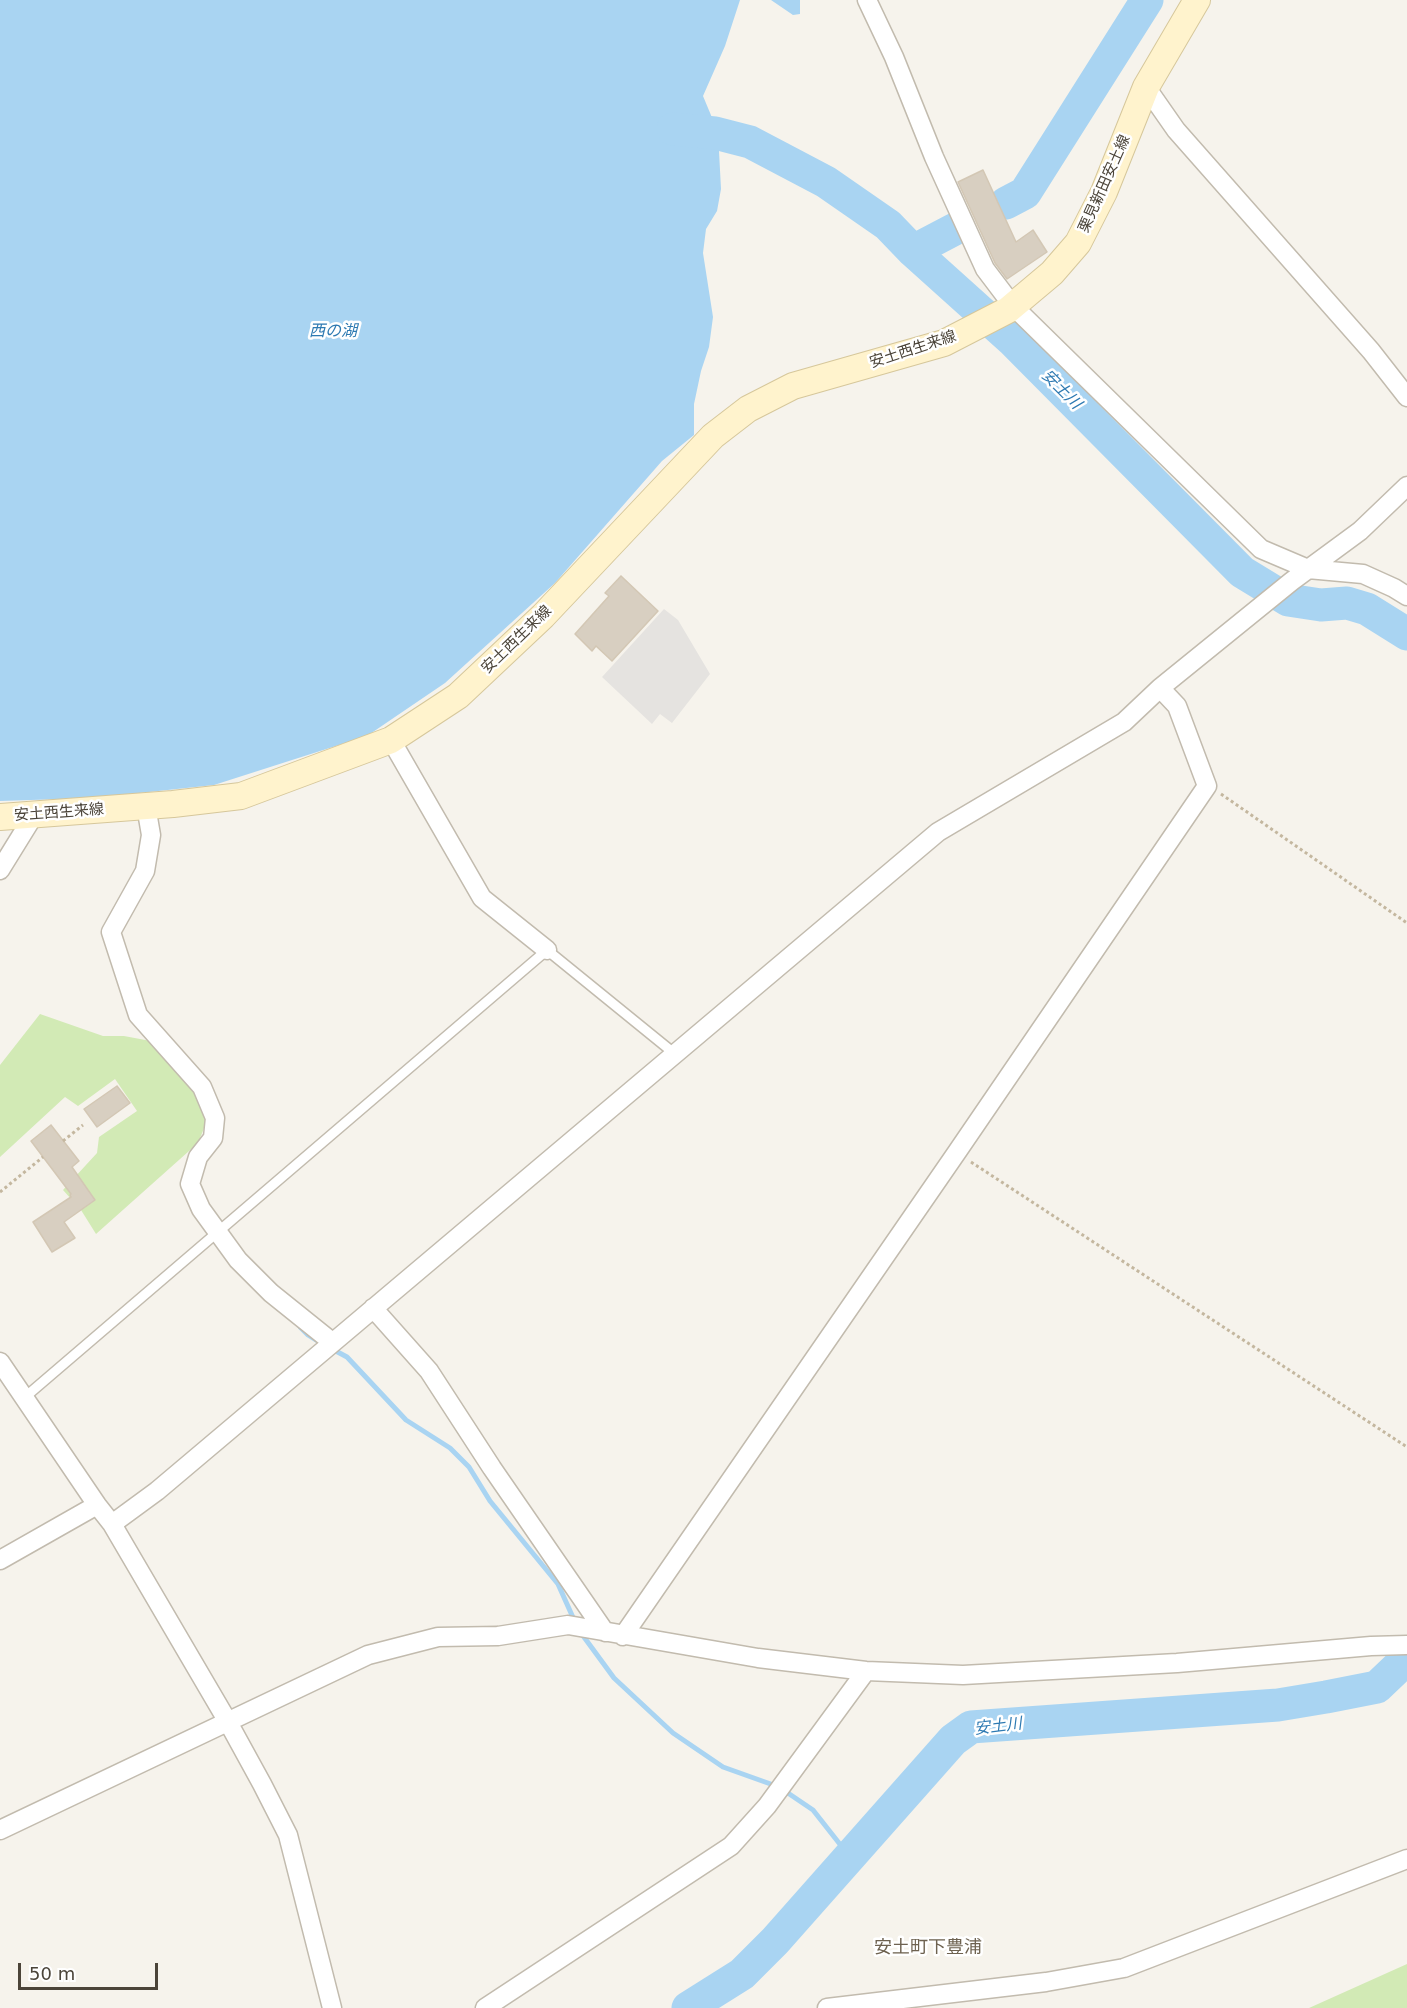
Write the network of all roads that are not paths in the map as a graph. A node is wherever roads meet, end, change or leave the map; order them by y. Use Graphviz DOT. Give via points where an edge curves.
graph roads {
  1 [pos="867,0"];
  2 [pos="1197,0"];
  3 [pos="1146,87"];
  4 [pos="1010,308"];
  5 [pos="969,331"];
  6 [pos="1407,397"];
  7 [pos="1407,486"];
  8 [pos="1308,569"];
  9 [pos="1407,596"];
  10 [pos="1160,688"];
  11 [pos="391,740"];
  12 [pos="146,806"];
  13 [pos="34,815"];
  14 [pos="0,817"];
  15 [pos="0,870"];
  16 [pos="547,950"];
  17 [pos="675,1054"];
  18 [pos="219,1231"];
  19 [pos="373,1308"];
  20 [pos="332,1342"];
  21 [pos="0,1362"];
  22 [pos="24,1398"];
  23 [pos="97,1505"];
  24 [pos="112,1524"];
  25 [pos="0,1560"];
  26 [pos="599,1631"];
  27 [pos="623,1636"];
  28 [pos="1407,1645"];
  29 [pos="866,1671"];
  30 [pos="228,1722"];
  31 [pos="0,1830"];
  32 [pos="1407,1859"];
  33 [pos="332,2008"];
  34 [pos="485,2008"];
  35 [pos="828,2008"];
  1 -- 4 [label="street" via="985,269"];
  2 -- 3 [label="main road, 栗見新田安土線"];
  3 -- 4 [label="main road, 栗見新田安土線" via="1104,192 1078,243 1052,273"];
  3 -- 6 [label="street" via="1176,130"];
  4 -- 5 [label="main road, 栗見新田安土線"];
  4 -- 8 [label="street" via="1261,549"];
  5 -- 11 [label="main road, 安土西生来線" via="944,343 793,386 748,409 713,436 543,616 458,696"];
  7 -- 8 [label="street" via="1360,531"];
  8 -- 9 [label="street" via="1363,574"];
  8 -- 10 [label="street"];
  10 -- 17 [label="street" via="1124,722 938,832"];
  10 -- 27 [label="street" via="1177,706 1207,786"];
  11 -- 12 [label="main road, 安土西生来線" via="241,796"];
  11 -- 16 [label="street" via="482,898"];
  12 -- 13 [label="main road, 安土西生来線"];
  12 -- 18 [label="street" via="151,835 145,871 111,932 138,1015 202,1087 215,1118 213,1138 198,1157 190,1184 201,1209"];
  13 -- 14 [label="main road, 安土西生来線"];
  13 -- 15 [label="street"];
  16 -- 17 [label="lane"];
  16 -- 18 [label="lane"];
  17 -- 19 [label="street"];
  18 -- 20 [label="street" via="238,1260 271,1293"];
  18 -- 22 [label="lane"];
  19 -- 20 [label="street"];
  19 -- 26 [label="street" via="429,1371"];
  20 -- 24 [label="street" via="157,1491"];
  21 -- 22 [label="street"];
  22 -- 23 [label="street"];
  23 -- 24 [label="street"];
  23 -- 25 [label="street"];
  24 -- 30 [label="street"];
  26 -- 27 [label="street"];
  26 -- 30 [label="street" via="568,1625 498,1636 438,1637 368,1655"];
  27 -- 29 [label="street"];
  28 -- 29 [label="street" via="975,1674"];
  29 -- 34 [label="street" via="773,1798 731,1846"];
  30 -- 31 [label="street"];
  30 -- 33 [label="street" via="288,1835"];
  32 -- 35 [label="street" via="1124,1968 1046,1982"];
}
